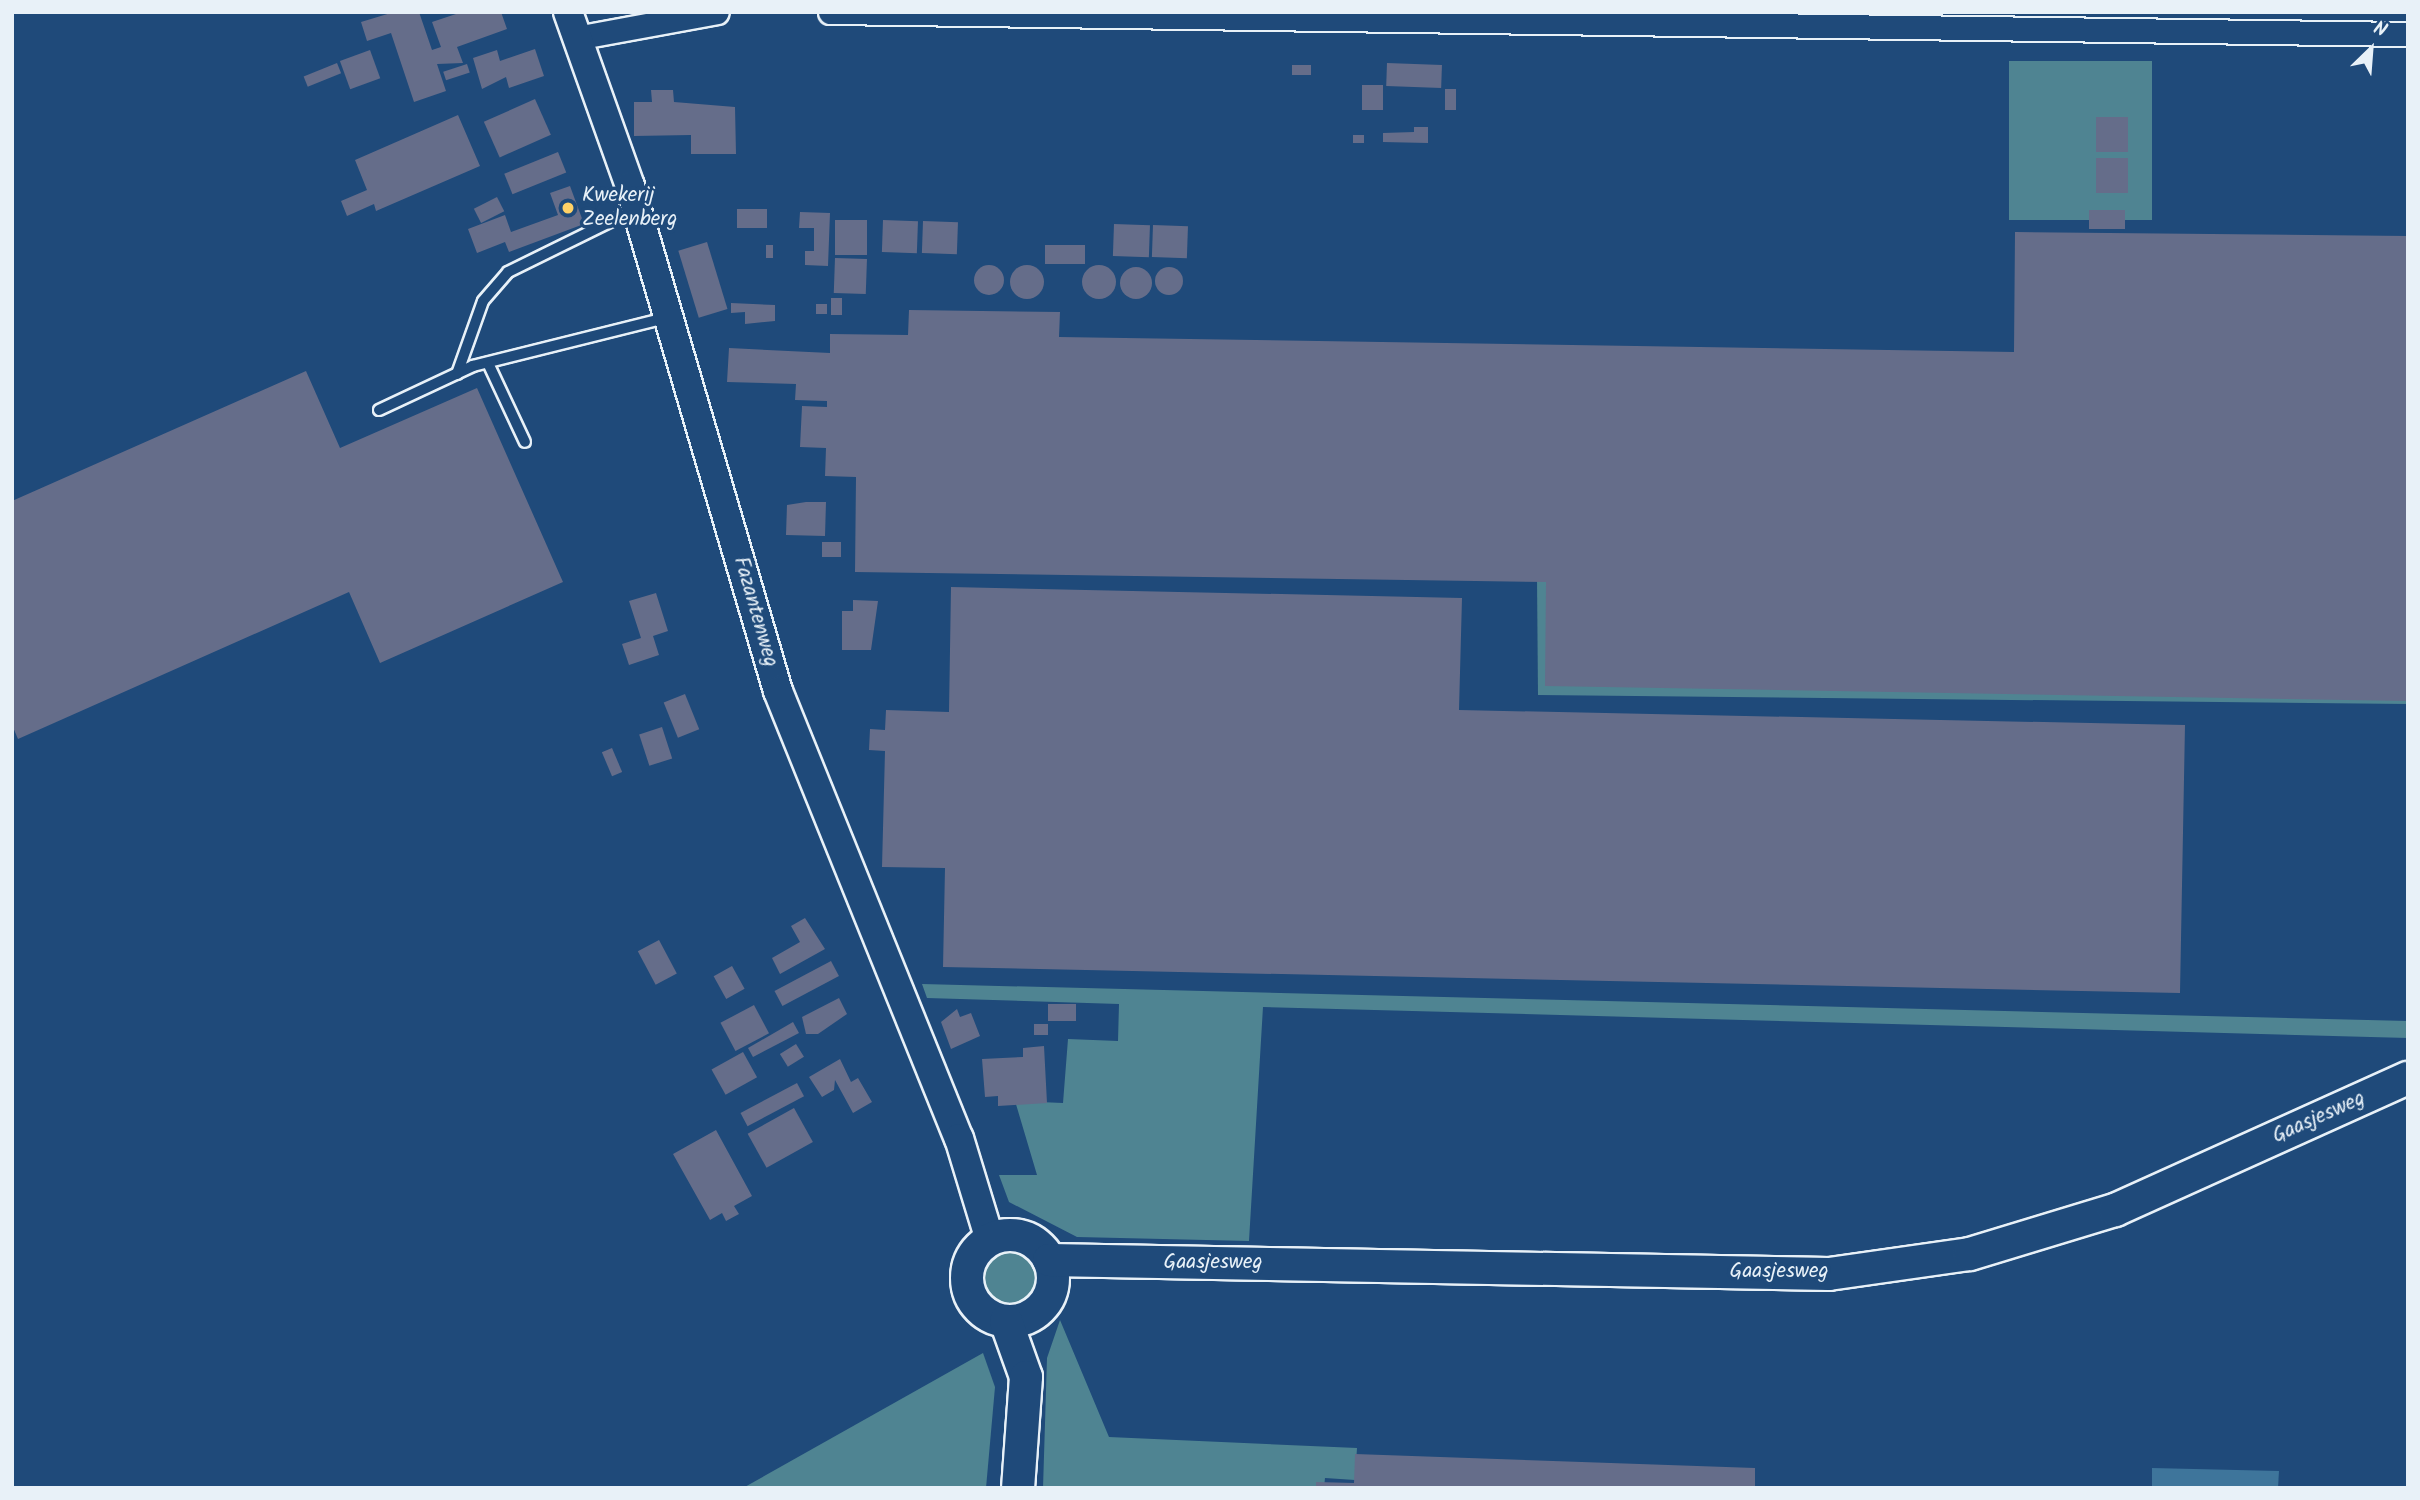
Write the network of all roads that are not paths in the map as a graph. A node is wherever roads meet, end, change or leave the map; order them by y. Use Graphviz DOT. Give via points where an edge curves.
graph roads {
  1 [pos="717,12"];
  2 [pos="830,12"];
  3 [pos="572,25"];
  4 [pos="2408,34"];
  5 [pos="636,209"];
  6 [pos="669,317"];
  7 [pos="488,363"];
  8 [pos="457,373"];
  9 [pos="379,411"];
  10 [pos="525,442"];
  11 [pos="2408,1078"];
  12 [pos="1000,1237"];
  13 [pos="1051,1271"];
  14 [pos="1018,1319"];
  15 [pos="1018,1488"];
  1 -- 3 [label="street"];
  2 -- 4 [label="street"];
  3 -- 5 [label="street, Fazantenweg"];
  5 -- 6 [label="street, Fazantenweg"];
  5 -- 8 [label="lane" via="508,272 483,301"];
  6 -- 7 [label="lane"];
  6 -- 12 [label="street, Fazantenweg" via="778,691"];
  7 -- 8 [label="lane"];
  7 -- 10 [label="lane"];
  8 -- 9 [label="lane"];
  11 -- 13 [label="main road, Gaasjesweg" via="2115,1210 1970,1254 1829,1274 1115,1263"];
  12 -- 13 [label="main road" via="1034,1242"];
  12 -- 14 [label="main road" via="972,1256 968,1289 977,1306"];
  13 -- 14 [label="main road" via="1045,1303"];
  14 -- 15 [label="main road" via="1025,1428"];
}
